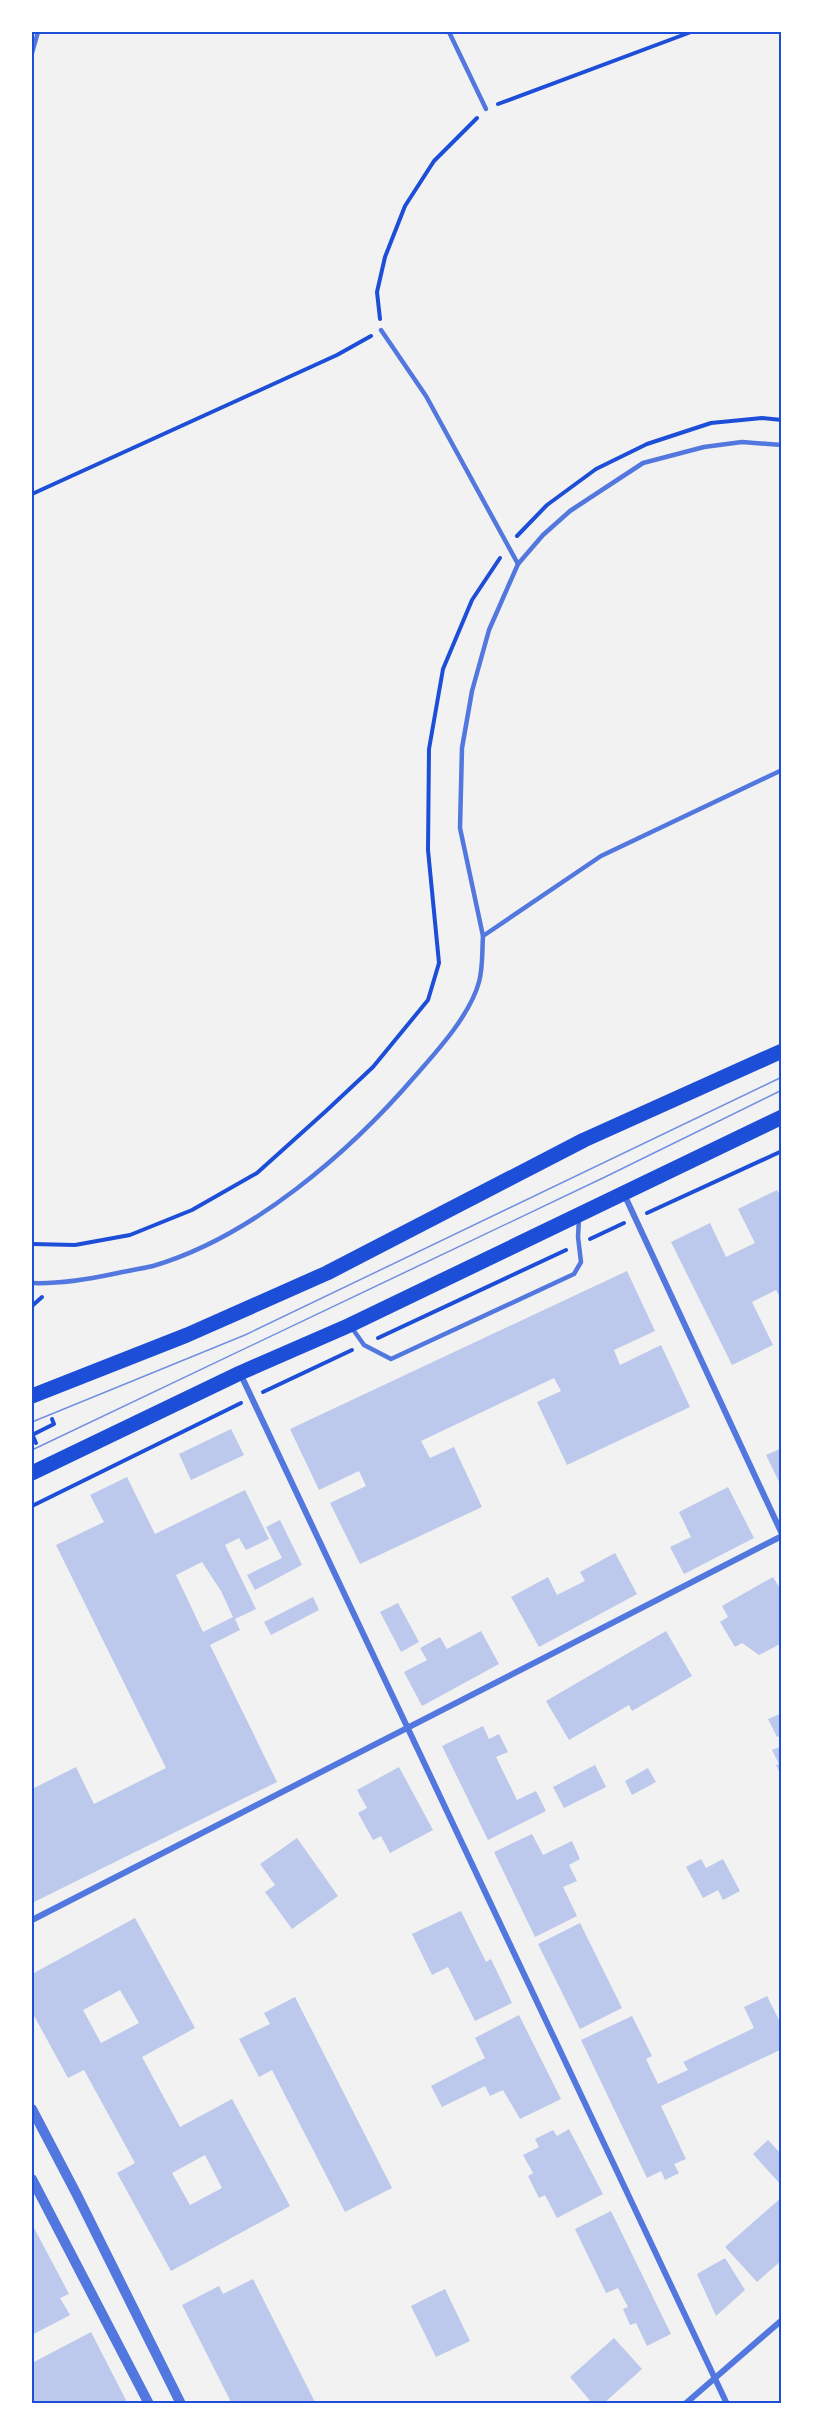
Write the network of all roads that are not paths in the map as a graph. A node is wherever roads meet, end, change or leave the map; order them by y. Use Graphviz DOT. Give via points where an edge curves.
graph roads {
  1 [pos="38,32"];
  2 [pos="449,32"];
  3 [pos="32,52"];
  4 [pos="486,109"];
  5 [pos="381,330"];
  6 [pos="782,445"];
  7 [pos="518,564"];
  8 [pos="782,770"];
  9 [pos="483,936"];
  10 [pos="782,1051"];
  11 [pos="782,1117"];
  12 [pos="623,1192"];
  13 [pos="580,1216"];
  14 [pos="32,1283"];
  15 [pos="350,1325"];
  16 [pos="240,1373"];
  17 [pos="32,1396"];
  18 [pos="32,1473"];
  19 [pos="782,1535"];
  20 [pos="408,1727"];
  21 [pos="32,1920"];
  22 [pos="32,2109"];
  23 [pos="32,2180"];
  24 [pos="782,2320"];
  25 [pos="716,2379"];
  26 [pos="149,2403"];
  27 [pos="181,2403"];
  28 [pos="686,2403"];
  29 [pos="727,2403"];
  1 -- 3 [label="lane"];
  2 -- 4 [label="lane"];
  5 -- 7 [label="lane" via="426,396"];
  6 -- 7 [label="lane" via="741,442 644,463 570,511"];
  7 -- 9 [label="lane" via="489,630 462,748 460,828"];
  8 -- 9 [label="lane" via="601,856"];
  9 -- 14 [label="lane" via="480,981 465,1011 387,1109 314,1177 245,1223 153,1266 58,1284"];
  10 -- 17 [label="main road" via="584,1140 327,1273 187,1335"];
  11 -- 12 [label="main road"];
  12 -- 13 [label="main road"];
  12 -- 19 [label="street"];
  13 -- 15 [label="main road"];
  13 -- 15 [label="lane" via="581,1262 574,1274 391,1359 364,1345"];
  15 -- 16 [label="main road"];
  16 -- 18 [label="main road"];
  16 -- 20 [label="street"];
  19 -- 20 [label="street"];
  20 -- 21 [label="street"];
  20 -- 25 [label="street"];
  22 -- 27 [label="street"];
  23 -- 26 [label="street"];
  24 -- 25 [label="street"];
  25 -- 28 [label="street"];
  25 -- 29 [label="street"];
}
